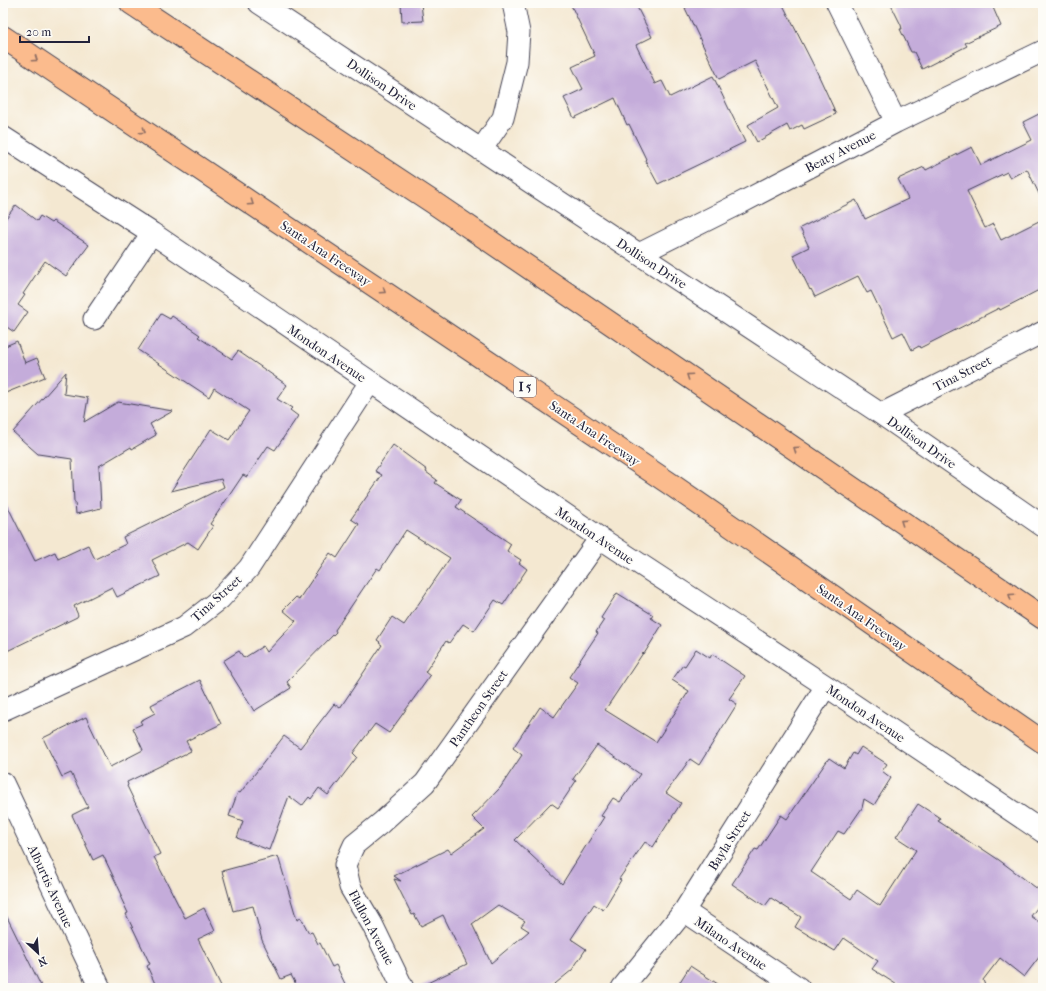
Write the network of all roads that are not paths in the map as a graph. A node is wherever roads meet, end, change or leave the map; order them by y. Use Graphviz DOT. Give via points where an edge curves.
graph roads {
  1 [pos="131,3"];
  2 [pos="259,3"];
  3 [pos="513,3"];
  4 [pos="838,3"];
  5 [pos="3,37"];
  6 [pos="1043,51"];
  7 [pos="896,122"];
  8 [pos="3,137"];
  9 [pos="481,150"];
  10 [pos="152,233"];
  11 [pos="639,254"];
  12 [pos="94,319"];
  13 [pos="1043,332"];
  14 [pos="370,382"];
  15 [pos="881,414"];
  16 [pos="1043,526"];
  17 [pos="600,538"];
  18 [pos="1043,618"];
  19 [pos="826,686"];
  20 [pos="3,710"];
  21 [pos="1043,742"];
  22 [pos="3,783"];
  23 [pos="1043,832"];
  24 [pos="345,865"];
  25 [pos="684,911"];
  26 [pos="100,988"];
  27 [pos="403,988"];
  28 [pos="622,988"];
  29 [pos="799,988"];
  18 -- 1 [label="highway, one-way" via="434,202"];
  2 -- 9 [label="street, Dollison Drive"];
  3 -- 9 [label="street" via="519,32 517,62 503,118"];
  4 -- 7 [label="street"];
  5 -- 21 [label="highway, Santa Ana Freeway / I 5, one-way" via="656,474"];
  6 -- 7 [label="street, Beaty Avenue"];
  7 -- 11 [label="street, Beaty Avenue"];
  8 -- 10 [label="street, Mondon Avenue"];
  9 -- 11 [label="street, Dollison Drive"];
  10 -- 12 [label="street"];
  10 -- 14 [label="street, Mondon Avenue"];
  11 -- 15 [label="street, Dollison Drive"];
  13 -- 15 [label="street, Tina Street"];
  14 -- 17 [label="street, Mondon Avenue"];
  14 -- 20 [label="street, Tina Street" via="249,568 220,599 184,627"];
  15 -- 16 [label="street, Dollison Drive"];
  17 -- 19 [label="street, Mondon Avenue"];
  17 -- 24 [label="street, Pantheon Street" via="425,783 354,845"];
  19 -- 23 [label="street, Mondon Avenue"];
  19 -- 25 [label="street, Bayla Street"];
  22 -- 26 [label="street, Alburtis Avenue"];
  24 -- 27 [label="street, Flallon Avenue" via="350,887 372,924"];
  25 -- 28 [label="street, Bayla Street"];
  25 -- 29 [label="street, Milano Avenue"];
}
